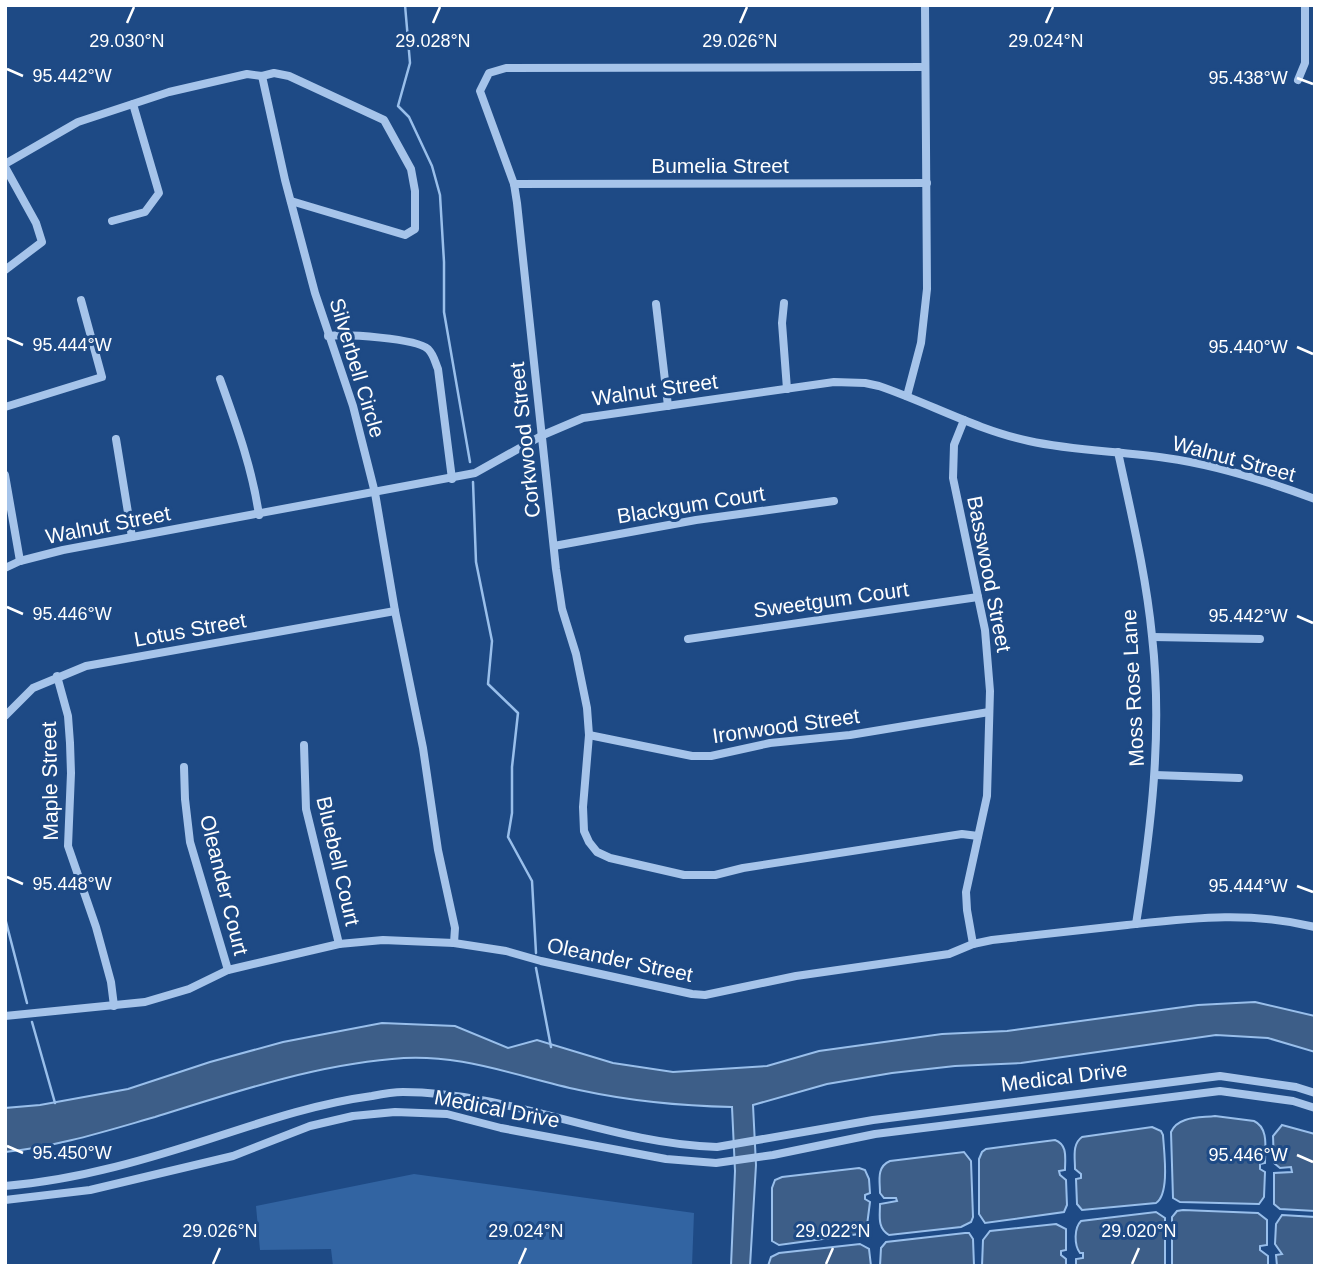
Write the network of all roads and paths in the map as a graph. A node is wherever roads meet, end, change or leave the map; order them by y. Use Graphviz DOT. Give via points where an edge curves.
graph roads {
  1 [pos="925,5"];
  2 [pos="1305,5"];
  3 [pos="924,67"];
  4 [pos="262,76"];
  5 [pos="1298,80"];
  6 [pos="133,104"];
  7 [pos="5,165"];
  8 [pos="927,183"];
  9 [pos="514,184"];
  10 [pos="291,201"];
  11 [pos="112,221"];
  12 [pos="5,270"];
  13 [pos="81,300"];
  14 [pos="784,303"];
  15 [pos="656,304"];
  16 [pos="328,336"];
  17 [pos="220,379"];
  18 [pos="787,389"];
  19 [pos="907,396"];
  20 [pos="668,406"];
  21 [pos="5,407"];
  22 [pos="964,420"];
  23 [pos="543,435"];
  24 [pos="116,439"];
  25 [pos="1118,452"];
  26 [pos="5,475"];
  27 [pos="452,479"];
  28 [pos="375,493"];
  29 [pos="1315,499"];
  30 [pos="834,501"];
  31 [pos="259,515"];
  32 [pos="132,537"];
  33 [pos="554,546"];
  34 [pos="20,561"];
  35 [pos="5,568"];
  36 [pos="978,597"];
  37 [pos="395,611"];
  38 [pos="1153,637"];
  39 [pos="688,639"];
  40 [pos="1260,639"];
  41 [pos="57,676"];
  42 [pos="989,712"];
  43 [pos="5,716"];
  44 [pos="589,735"];
  45 [pos="304,745"];
  46 [pos="184,767"];
  47 [pos="1155,775"];
  48 [pos="1239,778"];
  49 [pos="978,836"];
  50 [pos="1136,924"];
  51 [pos="1315,927"];
  52 [pos="454,943"];
  53 [pos="339,944"];
  54 [pos="973,944"];
  55 [pos="228,970"];
  56 [pos="114,1006"];
  57 [pos="5,1016"];
  58 [pos="1315,1093"];
  59 [pos="1315,1108"];
  60 [pos="774,1138"];
  61 [pos="777,1155"];
  62 [pos="5,1186"];
  63 [pos="5,1200"];
  1 -- 3 [label="street"];
  2 -- 5 [label="street" via="1306,63"];
  3 -- 8 [label="street"];
  3 -- 9 [label="street, Corkwood Street" via="498,69 489,73 480,91"];
  4 -- 6 [label="street" via="229,77"];
  4 -- 10 [label="street, Silverbell Circle"];
  4 -- 10 [label="street" via="289,76 384,120 411,169 415,229 405,235"];
  6 -- 7 [label="street" via="78,122"];
  6 -- 11 [label="street" via="159,193 145,212"];
  7 -- 12 [label="street" via="42,242"];
  8 -- 9 [label="street, Bumelia Street"];
  8 -- 19 [label="street" via="925,320"];
  9 -- 23 [label="street, Corkwood Street"];
  10 -- 16 [label="street, Silverbell Circle"];
  13 -- 21 [label="street" via="102,377"];
  14 -- 18 [label="street"];
  15 -- 20 [label="street"];
  16 -- 27 [label="street" via="347,334 409,343 426,347 433,355"];
  16 -- 28 [label="street, Silverbell Circle" via="353,406"];
  17 -- 31 [label="street" via="246,452"];
  18 -- 19 [label="street, Walnut Street" via="850,381"];
  18 -- 20 [label="street, Walnut Street"];
  19 -- 22 [label="street, Walnut Street"];
  20 -- 23 [label="street, Walnut Street" via="583,418"];
  22 -- 25 [label="street, Walnut Street" via="1058,447"];
  22 -- 36 [label="street, Basswood Street" via="952,464"];
  23 -- 27 [label="street, Walnut Street" via="475,473"];
  23 -- 33 [label="street, Corkwood Street"];
  24 -- 32 [label="street"];
  25 -- 29 [label="street, Walnut Street" via="1212,467"];
  25 -- 38 [label="street, Moss Rose Lane"];
  26 -- 34 [label="street"];
  27 -- 28 [label="street, Walnut Street"];
  28 -- 31 [label="street, Walnut Street"];
  28 -- 37 [label="street, Silverbell Circle"];
  30 -- 33 [label="street, Blackgum Court"];
  31 -- 32 [label="street, Walnut Street"];
  32 -- 34 [label="street, Walnut Street"];
  33 -- 44 [label="street, Corkwood Street" via="562,609 581,675"];
  34 -- 35 [label="street, Walnut Street"];
  36 -- 39 [label="street, Sweetgum Court"];
  36 -- 42 [label="street, Basswood Street" via="985,630"];
  37 -- 41 [label="street, Lotus Street" via="86,666"];
  37 -- 52 [label="street, Silverbell Circle" via="424,748"];
  38 -- 40 [label="street"];
  38 -- 47 [label="street, Moss Rose Lane"];
  41 -- 43 [label="street, Lotus Street" via="33,688"];
  41 -- 56 [label="street, Maple Street" via="70,743 68,846 96,927"];
  42 -- 44 [label="street, Ironwood Street" via="770,743 711,756"];
  42 -- 49 [label="street, Basswood Street" via="989,777"];
  44 -- 49 [label="street, Corkwood Street" via="584,831 597,852 610,858 684,875 715,875 962,834"];
  45 -- 53 [label="street, Bluebell Court" via="306,809"];
  46 -- 55 [label="street, Oleander Court" via="190,842"];
  47 -- 48 [label="street"];
  47 -- 50 [label="street, Moss Rose Lane"];
  49 -- 54 [label="street, Basswood Street" via="967,892"];
  50 -- 51 [label="street, Oleander Street" via="1230,915"];
  50 -- 54 [label="street, Oleander Street"];
  52 -- 53 [label="street, Oleander Street" via="383,940"];
  52 -- 54 [label="street, Oleander Street" via="705,995 796,976 949,954"];
  53 -- 55 [label="street, Oleander Street"];
  55 -- 56 [label="street, Oleander Street" via="174,994"];
  56 -- 57 [label="street, Oleander Street"];
  58 -- 60 [label="street, Medical Drive" via="1220,1076 873,1119"];
  59 -- 61 [label="street, Medical Drive" via="1220,1091 875,1134"];
  60 -- 61 [label="street"];
  60 -- 62 [label="street, Medical Drive" via="695,1147 487,1102 401,1092 285,1114 76,1176"];
  61 -- 63 [label="street, Medical Drive" via="726,1162 666,1159 447,1114 396,1112 310,1126 233,1156 90,1190"];
}
